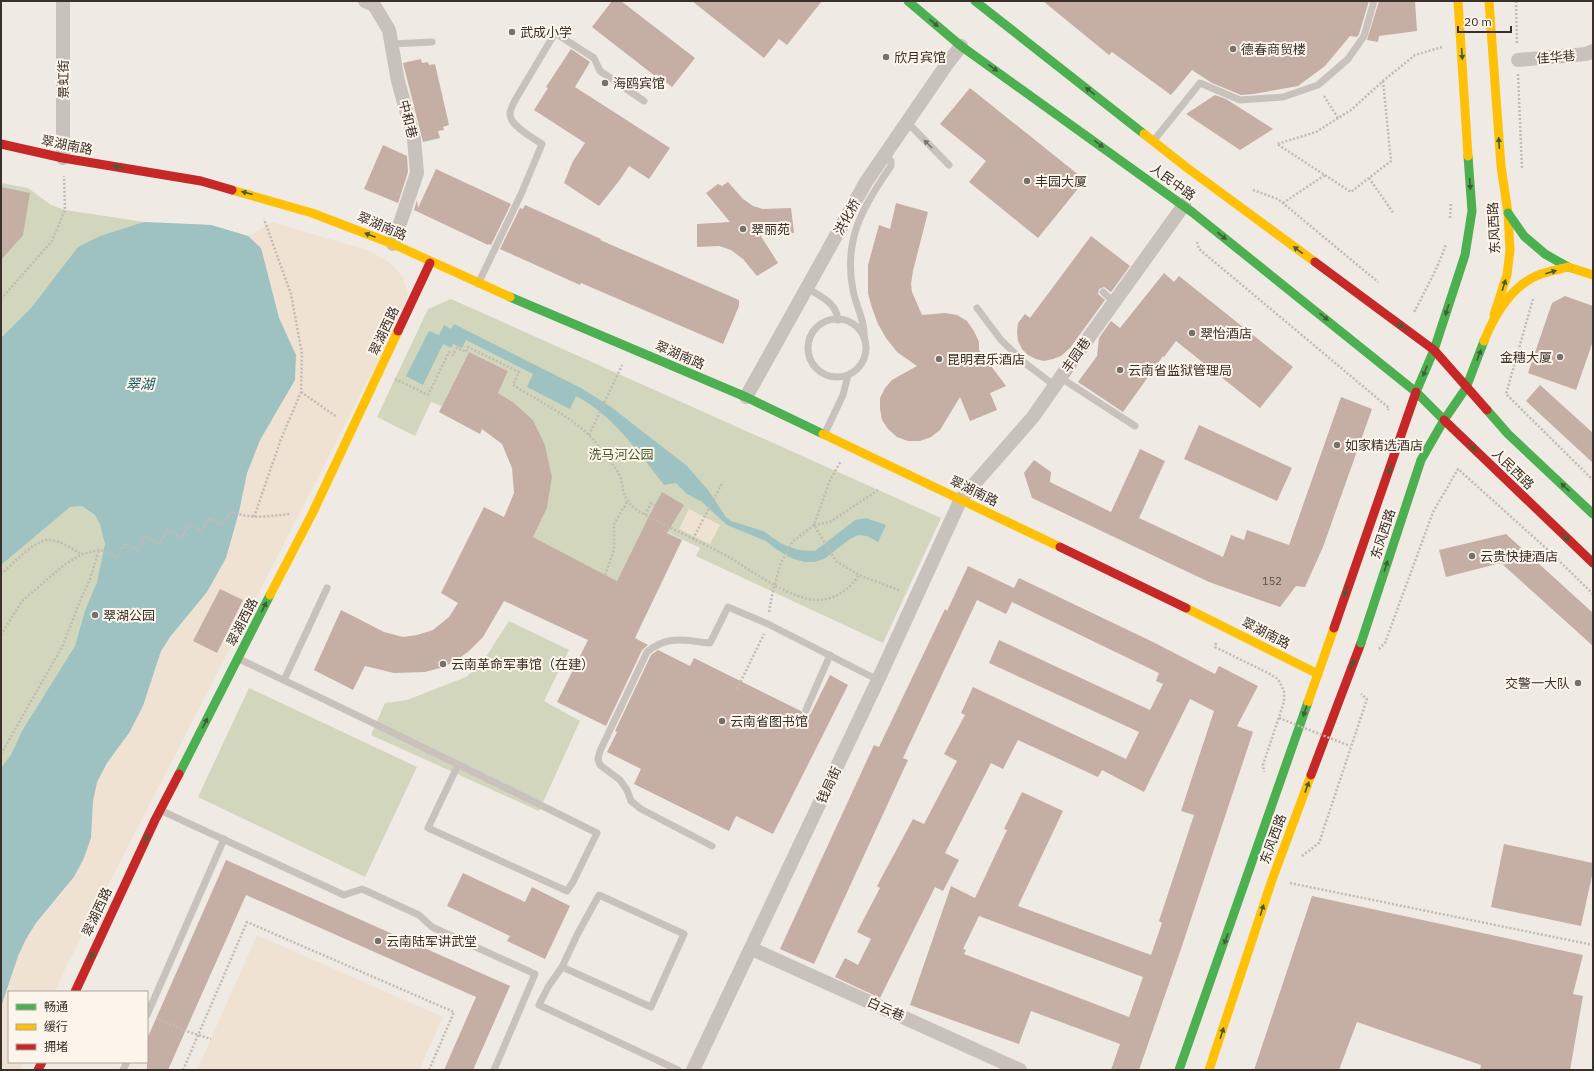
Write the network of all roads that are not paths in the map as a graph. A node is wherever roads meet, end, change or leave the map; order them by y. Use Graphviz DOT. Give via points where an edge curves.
graph roads {
  1 [pos="64,1"];
  2 [pos="365,1"];
  3 [pos="908,1"];
  4 [pos="975,1"];
  5 [pos="1374,1"];
  6 [pos="1458,1"];
  7 [pos="1489,1"];
  8 [pos="432,42"];
  9 [pos="392,44"];
  10 [pos="961,46"];
  11 [pos="1593,51"];
  12 [pos="1518,60"];
  13 [pos="644,101"];
  14 [pos="907,122"];
  15 [pos="1154,141"];
  16 [pos="1,144"];
  17 [pos="885,155"];
  18 [pos="63,158"];
  19 [pos="949,165"];
  20 [pos="1188,208"];
  21 [pos="1508,213"];
  22 [pos="393,244"];
  23 [pos="430,263"];
  24 [pos="1568,267"];
  25 [pos="1593,275"];
  26 [pos="478,284"];
  27 [pos="807,288"];
  28 [pos="1103,292"];
  29 [pos="1114,302"];
  30 [pos="977,308"];
  31 [pos="838,320"];
  32 [pos="1492,322"];
  33 [pos="864,337"];
  34 [pos="1434,350"];
  35 [pos="848,375"];
  36 [pos="1058,382"];
  37 [pos="1466,388"];
  38 [pos="1416,392"];
  39 [pos="746,397"];
  40 [pos="1444,420"];
  41 [pos="1135,426"];
  42 [pos="824,435"];
  43 [pos="961,499"];
  44 [pos="1593,514"];
  45 [pos="1593,563"];
  46 [pos="327,588"];
  47 [pos="830,656"];
  48 [pos="239,658"];
  49 [pos="1318,674"];
  50 [pos="284,680"];
  51 [pos="878,680"];
  52 [pos="806,710"];
  53 [pos="458,764"];
  54 [pos="160,810"];
  55 [pos="224,839"];
  56 [pos="712,846"];
  57 [pos="752,949"];
  58 [pos="562,967"];
  59 [pos="75,991"];
  60 [pos="148,1013"];
  61 [pos="494,1070"];
  62 [pos="678,1070"];
  63 [pos="693,1070"];
  64 [pos="1020,1070"];
  65 [pos="1179,1070"];
  66 [pos="1209,1070"];
  1 -- 18 [label="street, 景虹街"];
  2 -- 9 [label="street, 中和巷" via="374,5 389,30"];
  3 -- 10 [label="main road, 人民中路, one-way"];
  15 -- 4 [label="main road, 人民中路, one-way"];
  5 -- 15 [label="lane" via="1364,36 1348,60 1318,85 1283,97 1240,100 1200,83"];
  6 -- 34 [label="main road, 东风西路, one-way, bridge" via="1472,211 1465,255"];
  21 -- 7 [label="main road, 东风西路, one-way" via="1501,166"];
  8 -- 9 [label="lane"];
  9 -- 22 [label="street, 中和巷" via="398,81 414,139 417,173"];
  10 -- 14 [label="street, 洪化桥"];
  10 -- 20 [label="main road, 人民中路, one-way"];
  11 -- 12 [label="street, 佳华巷" via="1586,54"];
  13 -- 26 [label="lane" via="600,72 594,58 555,33 510,113 511,121 542,144"];
  14 -- 17 [label="street, 洪化桥"];
  19 -- 14 [label="lane, one-way"];
  34 -- 15 [label="main road, 人民中路, one-way, bridge"];
  16 -- 18 [label="main road, 翠湖南路"];
  17 -- 27 [label="street, 洪化桥" via="866,182"];
  17 -- 33 [label="lane" via="889,158 891,166 861,214 853,237 852,288 855,303 862,317"];
  22 -- 18 [label="main road, 翠湖南路, one-way" via="312,212 201,181"];
  20 -- 29 [label="street, 丰园巷"];
  20 -- 38 [label="main road, 人民中路, one-way, bridge"];
  21 -- 24 [label="main road, bridge" via="1524,236 1544,254"];
  32 -- 21 [label="main road, 东风西路, one-way, bridge" via="1508,269"];
  22 -- 23 [label="main road, 翠湖南路"];
  23 -- 26 [label="main road, 翠湖南路"];
  48 -- 23 [label="main road, 翠湖西路, one-way" via="313,512"];
  24 -- 25 [label="main road"];
  32 -- 24 [label="main road, one-way, bridge" via="1512,292 1533,277"];
  26 -- 39 [label="main road, 翠湖南路"];
  27 -- 31 [label="lane" via="834,306 838,312"];
  27 -- 39 [label="street, 洪化桥"];
  28 -- 29 [label="lane"];
  29 -- 36 [label="street, 丰园巷"];
  30 -- 36 [label="lane" via="1001,340 1025,363"];
  31 -- 33 [label="lane" via="854,325"];
  31 -- 35 [label="lane" via="830,320 816,329 809,352 815,367 821,372 828,376"];
  37 -- 32 [label="main road, 东风西路, one-way, bridge"];
  33 -- 35 [label="lane" via="866,349 863,361 859,368"];
  34 -- 37 [label="main road, 人民西路, bridge"];
  34 -- 38 [label="main road, 东风西路, one-way"];
  35 -- 42 [label="lane" via="844,395"];
  36 -- 41 [label="lane"];
  36 -- 43 [label="street, 丰园巷" via="1033,417"];
  37 -- 40 [label="main road, 东风西路, bridge"];
  44 -- 37 [label="main road, 人民西路, one-way, bridge" via="1508,434"];
  38 -- 40 [label="main road, 人民西路"];
  38 -- 49 [label="main road, 东风西路, one-way, bridge"];
  39 -- 42 [label="main road, 翠湖南路"];
  40 -- 45 [label="main road, 人民西路, one-way, bridge"];
  66 -- 40 [label="main road, 东风西路, one-way, bridge" via="1272,880 1361,643 1421,460"];
  42 -- 43 [label="main road, 翠湖南路"];
  43 -- 49 [label="main road, 翠湖南路"];
  43 -- 51 [label="street, 钱局街"];
  46 -- 50 [label="lane"];
  47 -- 51 [label="lane"];
  47 -- 52 [label="lane"];
  47 -- 56 [label="lane" via="728,607 710,643 669,640 647,652 600,750 600,765 620,780 631,801 652,815"];
  48 -- 50 [label="lane"];
  54 -- 48 [label="main road, 翠湖西路, one-way"];
  49 -- 65 [label="main road, 东风西路, one-way"];
  50 -- 53 [label="lane"];
  51 -- 57 [label="street, 钱局街"];
  53 -- 53 [label="lane" via="428,828 567,891 574,882 597,833"];
  54 -- 55 [label="lane"];
  59 -- 54 [label="main road, 翠湖西路, one-way"];
  55 -- 60 [label="lane"];
  55 -- 61 [label="lane" via="344,895 362,889 419,915 432,927 535,974"];
  57 -- 63 [label="street, 钱局街"];
  57 -- 64 [label="street, 白云巷"];
  58 -- 58 [label="lane" via="599,895 684,934 651,1007"];
  58 -- 62 [label="lane" via="539,1005"];
}
